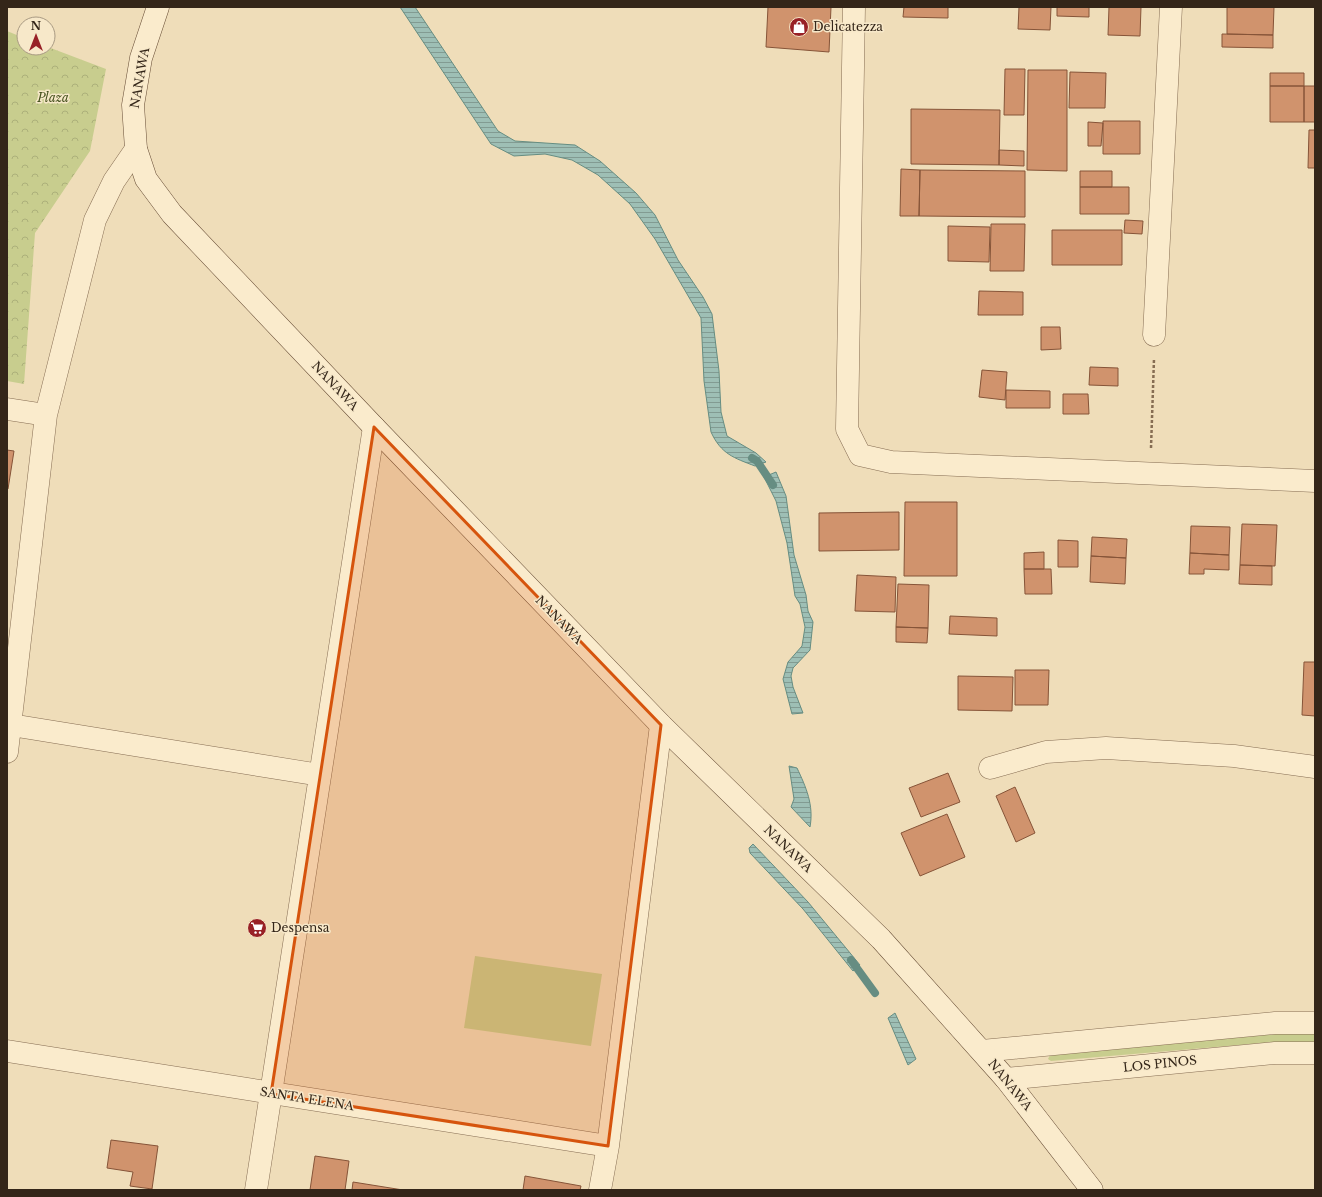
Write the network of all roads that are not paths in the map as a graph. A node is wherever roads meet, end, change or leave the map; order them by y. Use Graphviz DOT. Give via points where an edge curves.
graph roads {
  1 [pos="158,7"];
  2 [pos="854,7"];
  3 [pos="1171,7"];
  4 [pos="136,149"];
  5 [pos="1154,335"];
  6 [pos="7,409"];
  7 [pos="46,415"];
  8 [pos="374,427"];
  9 [pos="1315,481"];
  10 [pos="11,725"];
  11 [pos="661,725"];
  12 [pos="7,752"];
  13 [pos="1315,767"];
  14 [pos="990,768"];
  15 [pos="320,775"];
  16 [pos="1315,1023"];
  17 [pos="7,1051"];
  18 [pos="982,1051"];
  19 [pos="1315,1053"];
  20 [pos="1006,1079"];
  21 [pos="271,1094"];
  22 [pos="608,1146"];
  23 [pos="256,1190"];
  24 [pos="600,1190"];
  25 [pos="1092,1190"];
  1 -- 4 [label="street, NANAWA" via="141,58 133,105"];
  2 -- 9 [label="street" via="847,429 860,456 891,462"];
  3 -- 5 [label="street"];
  4 -- 7 [label="street" via="114,181 95,220"];
  4 -- 8 [label="street, NANAWA" via="146,179 172,214"];
  6 -- 7 [label="street"];
  7 -- 10 [label="street"];
  8 -- 11 [label="street, NANAWA"];
  8 -- 15 [label="street"];
  10 -- 12 [label="street"];
  10 -- 15 [label="street"];
  11 -- 18 [label="street, NANAWA" via="881,939"];
  11 -- 22 [label="street"];
  13 -- 14 [label="street" via="1234,756 1106,748 1046,752"];
  15 -- 21 [label="street"];
  16 -- 18 [label="street" via="1275,1023"];
  17 -- 21 [label="street, SANTA ELENA"];
  18 -- 20 [label="street, NANAWA"];
  19 -- 20 [label="street, LOS PINOS" via="1275,1053"];
  20 -- 25 [label="street, NANAWA"];
  21 -- 22 [label="street, SANTA ELENA"];
  21 -- 23 [label="street"];
  22 -- 24 [label="street"];
}
